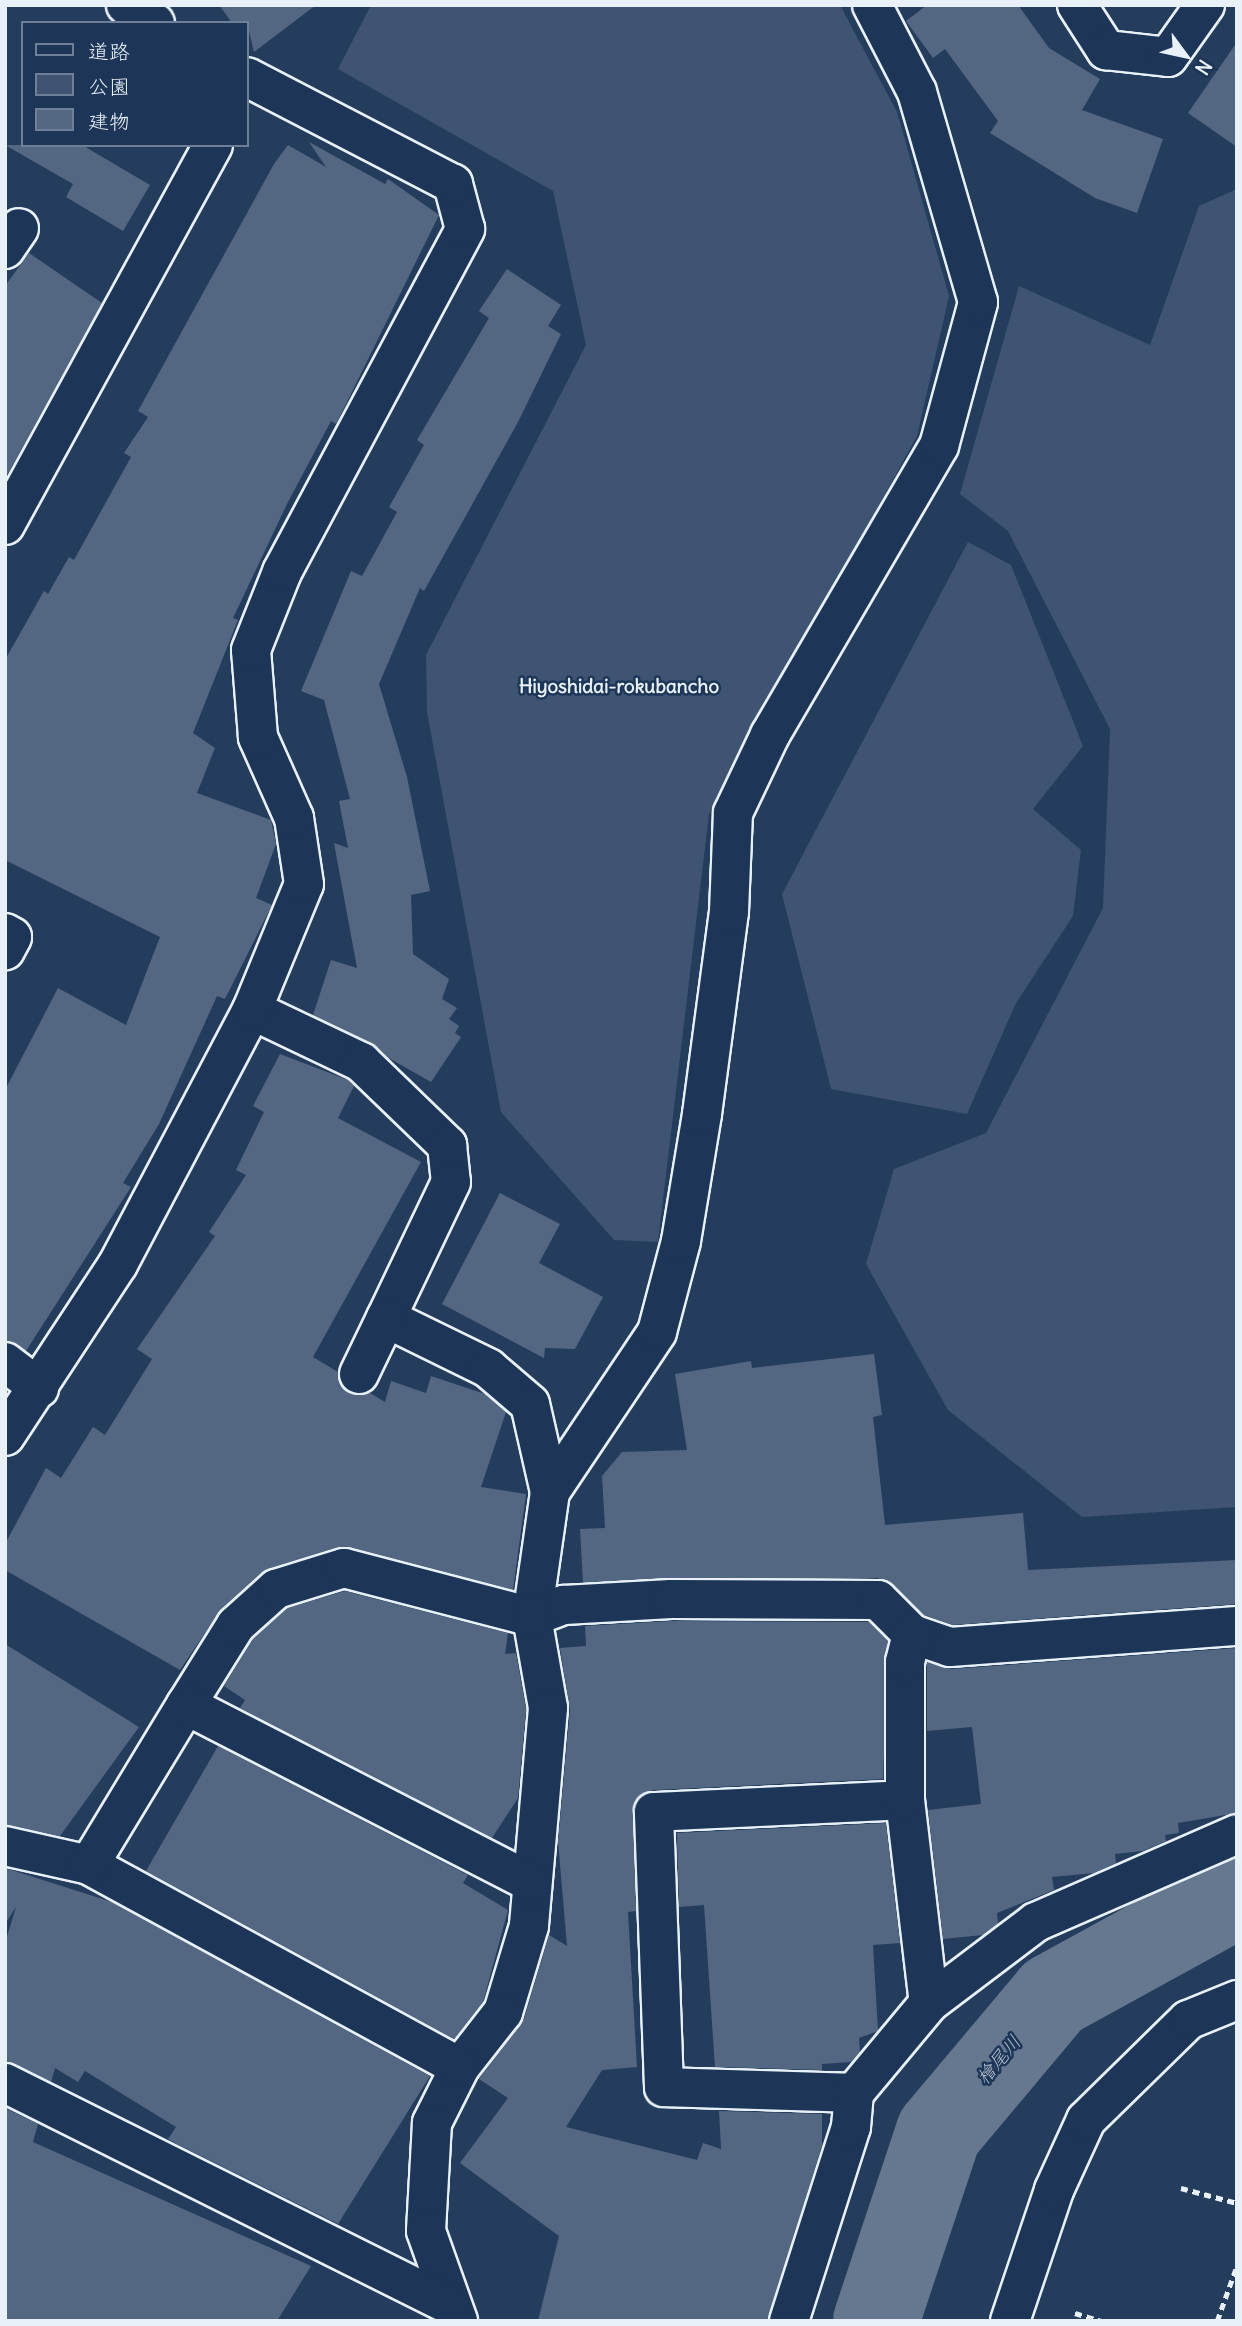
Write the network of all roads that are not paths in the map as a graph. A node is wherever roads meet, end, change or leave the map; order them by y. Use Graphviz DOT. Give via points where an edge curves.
graph roads {
  1 [pos="126,5"];
  2 [pos="872,5"];
  3 [pos="1077,5"];
  4 [pos="1205,5"];
  5 [pos="153,21"];
  6 [pos="248,80"];
  7 [pos="212,147"];
  8 [pos="5,525"];
  9 [pos="5,933"];
  10 [pos="5,950"];
  11 [pos="252,1010"];
  12 [pos="386,1318"];
  13 [pos="5,1362"];
  14 [pos="359,1374"];
  15 [pos="39,1388"];
  16 [pos="5,1436"];
  17 [pos="550,1492"];
  18 [pos="532,1617"];
  19 [pos="1237,1626"];
  20 [pos="912,1634"];
  21 [pos="186,1705"];
  22 [pos="905,1800"];
  23 [pos="1237,1834"];
  24 [pos="5,1846"];
  25 [pos="89,1865"];
  26 [pos="530,1882"];
  27 [pos="1237,2000"];
  28 [pos="929,2003"];
  29 [pos="460,2067"];
  30 [pos="5,2083"];
  31 [pos="854,2093"];
  32 [pos="452,2312"];
  33 [pos="789,2321"];
  34 [pos="1010,2321"];
  1 -- 5 [label="street"];
  2 -- 17 [label="street" via="917,92 978,302 939,446 770,736 733,813 729,912 702,1114 681,1241 657,1332"];
  3 -- 4 [label="street" via="1106,50 1168,57"];
  6 -- 11 [label="street" via="453,184 465,229 282,572 251,650 258,737 294,818 303,884"];
  7 -- 8 [label="street"];
  9 -- 10 [label="street" via="12,937"];
  11 -- 12 [label="street" via="361,1062 447,1145 451,1182"];
  11 -- 15 [label="street" via="118,1264"];
  12 -- 14 [label="street"];
  12 -- 17 [label="street" via="488,1368 530,1404"];
  13 -- 15 [label="street"];
  15 -- 16 [label="street"];
  17 -- 18 [label="street"];
  18 -- 20 [label="street" via="564,1605 671,1599 878,1600"];
  18 -- 21 [label="street" via="344,1568 276,1589 236,1625"];
  18 -- 26 [label="street" via="548,1708 546,1785"];
  19 -- 20 [label="street" via="950,1647"];
  20 -- 22 [label="street" via="905,1662"];
  21 -- 25 [label="street"];
  21 -- 26 [label="street"];
  22 -- 28 [label="street"];
  22 -- 31 [label="street" via="654,1812 664,2087"];
  23 -- 28 [label="street" via="1036,1922"];
  24 -- 25 [label="street"];
  25 -- 29 [label="street"];
  26 -- 29 [label="street" via="529,1926 503,2012"];
  27 -- 34 [label="street" via="1188,2020 1086,2120 1054,2190"];
  28 -- 31 [label="street"];
  29 -- 32 [label="street" via="432,2123 426,2231"];
  30 -- 32 [label="street"];
  31 -- 33 [label="street" via="851,2127"];
}
